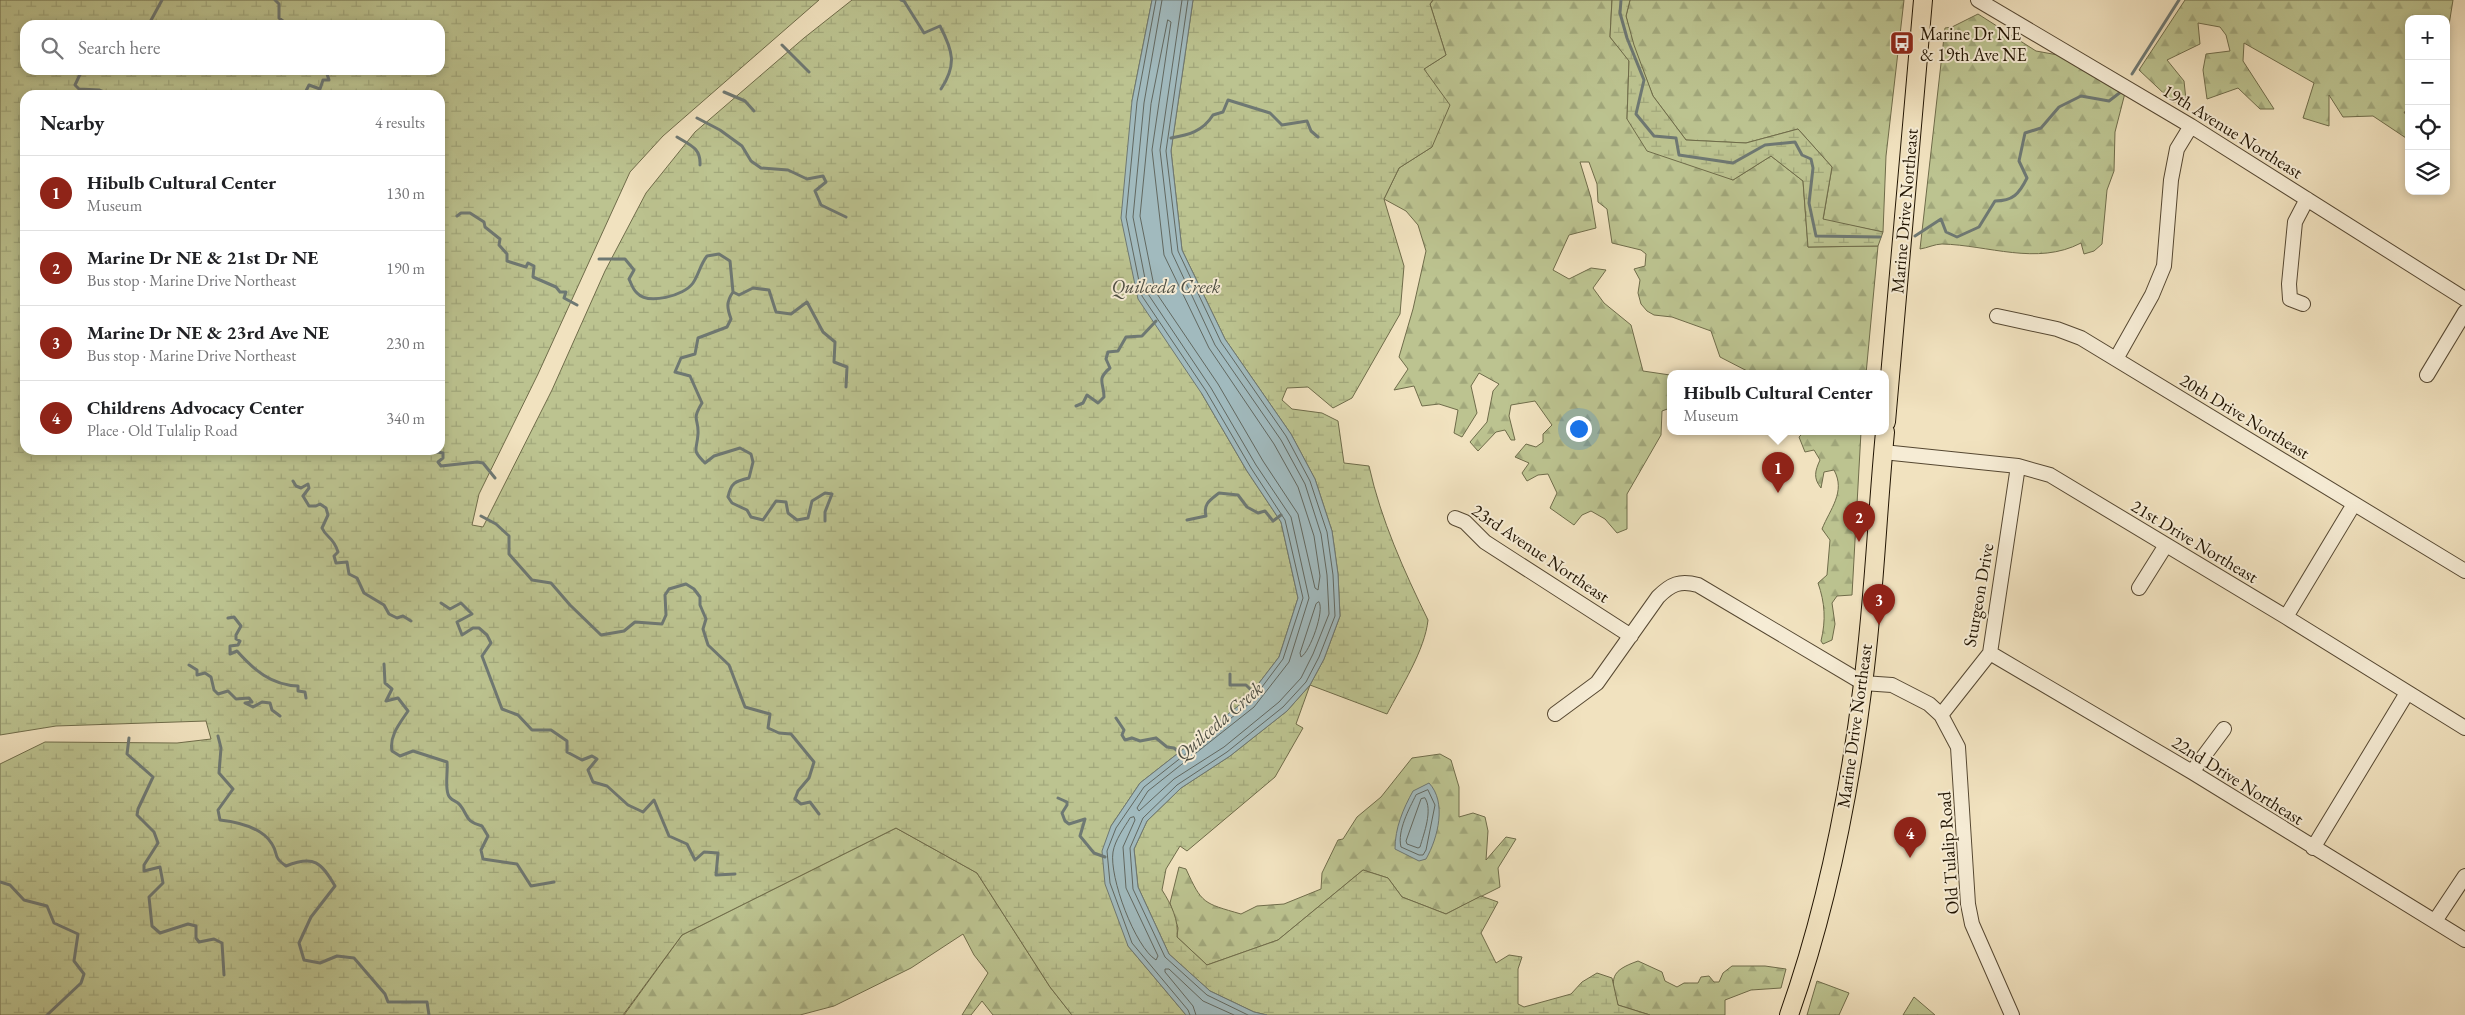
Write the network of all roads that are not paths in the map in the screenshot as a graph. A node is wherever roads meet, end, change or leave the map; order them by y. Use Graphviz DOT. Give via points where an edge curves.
graph roads {
  1 [pos="1923,0"];
  2 [pos="1978,0"];
  3 [pos="2191,126"];
  4 [pos="2307,199"];
  5 [pos="2465,299"];
  6 [pos="2303,304"];
  7 [pos="2465,312"];
  8 [pos="1997,316"];
  9 [pos="2116,359"];
  10 [pos="2427,375"];
  11 [pos="1889,388"];
  12 [pos="1885,435"];
  13 [pos="1883,452"];
  14 [pos="2018,466"];
  15 [pos="2354,504"];
  16 [pos="1455,518"];
  17 [pos="2166,545"];
  18 [pos="2465,571"];
  19 [pos="2139,588"];
  20 [pos="2286,617"];
  21 [pos="1631,636"];
  22 [pos="1990,653"];
  23 [pos="1863,683"];
  24 [pos="2407,693"];
  25 [pos="1555,714"];
  26 [pos="1941,714"];
  27 [pos="2465,728"];
  28 [pos="2224,729"];
  29 [pos="2192,772"];
  30 [pos="2313,848"];
  31 [pos="2465,876"];
  32 [pos="2435,921"];
  33 [pos="2465,940"];
  34 [pos="1789,1015"];
  35 [pos="2012,1015"];
  1 -- 11 [label="main road, Marine Drive Northeast"];
  2 -- 3 [label="street, 19th Avenue Northeast"];
  3 -- 4 [label="street, 19th Avenue Northeast"];
  3 -- 9 [label="street" via="2177,149 2164,266 2152,295"];
  4 -- 5 [label="street, 19th Avenue Northeast"];
  4 -- 6 [label="street" via="2295,222 2289,284 2290,299"];
  7 -- 10 [label="street"];
  8 -- 9 [label="street, 20th Drive Northeast" via="2057,329 2081,338"];
  9 -- 15 [label="street, 20th Drive Northeast"];
  12 -- 13 [label="main road, Marine Drive Northeast"];
  13 -- 14 [label="street, 21st Drive Northeast"];
  13 -- 23 [label="main road, Marine Drive Northeast"];
  14 -- 17 [label="street, 21st Drive Northeast" via="2050,475"];
  14 -- 22 [label="street, Sturgeon Drive"];
  15 -- 18 [label="street, 20th Drive Northeast"];
  15 -- 20 [label="street"];
  16 -- 21 [label="street, 23rd Avenue Northeast" via="1485,542"];
  17 -- 19 [label="street"];
  17 -- 20 [label="street, 21st Drive Northeast"];
  20 -- 24 [label="street, 21st Drive Northeast"];
  21 -- 23 [label="street" via="1667,588 1676,583 1689,583 1698,585"];
  21 -- 25 [label="street" via="1597,683"];
  22 -- 26 [label="street, Sturgeon Drive"];
  22 -- 29 [label="street, 22nd Drive Northeast"];
  23 -- 26 [label="street" via="1892,685 1917,696"];
  23 -- 34 [label="main road, Marine Drive Northeast" via="1835,851"];
  24 -- 27 [label="street, 21st Drive Northeast"];
  24 -- 30 [label="street"];
  26 -- 35 [label="street, Old Tulalip Road" via="1958,746 1972,924"];
  28 -- 29 [label="street"];
  29 -- 30 [label="street, 22nd Drive Northeast"];
  30 -- 32 [label="street, 22nd Drive Northeast"];
  31 -- 32 [label="street"];
  32 -- 33 [label="street, 22nd Drive Northeast"];
}
